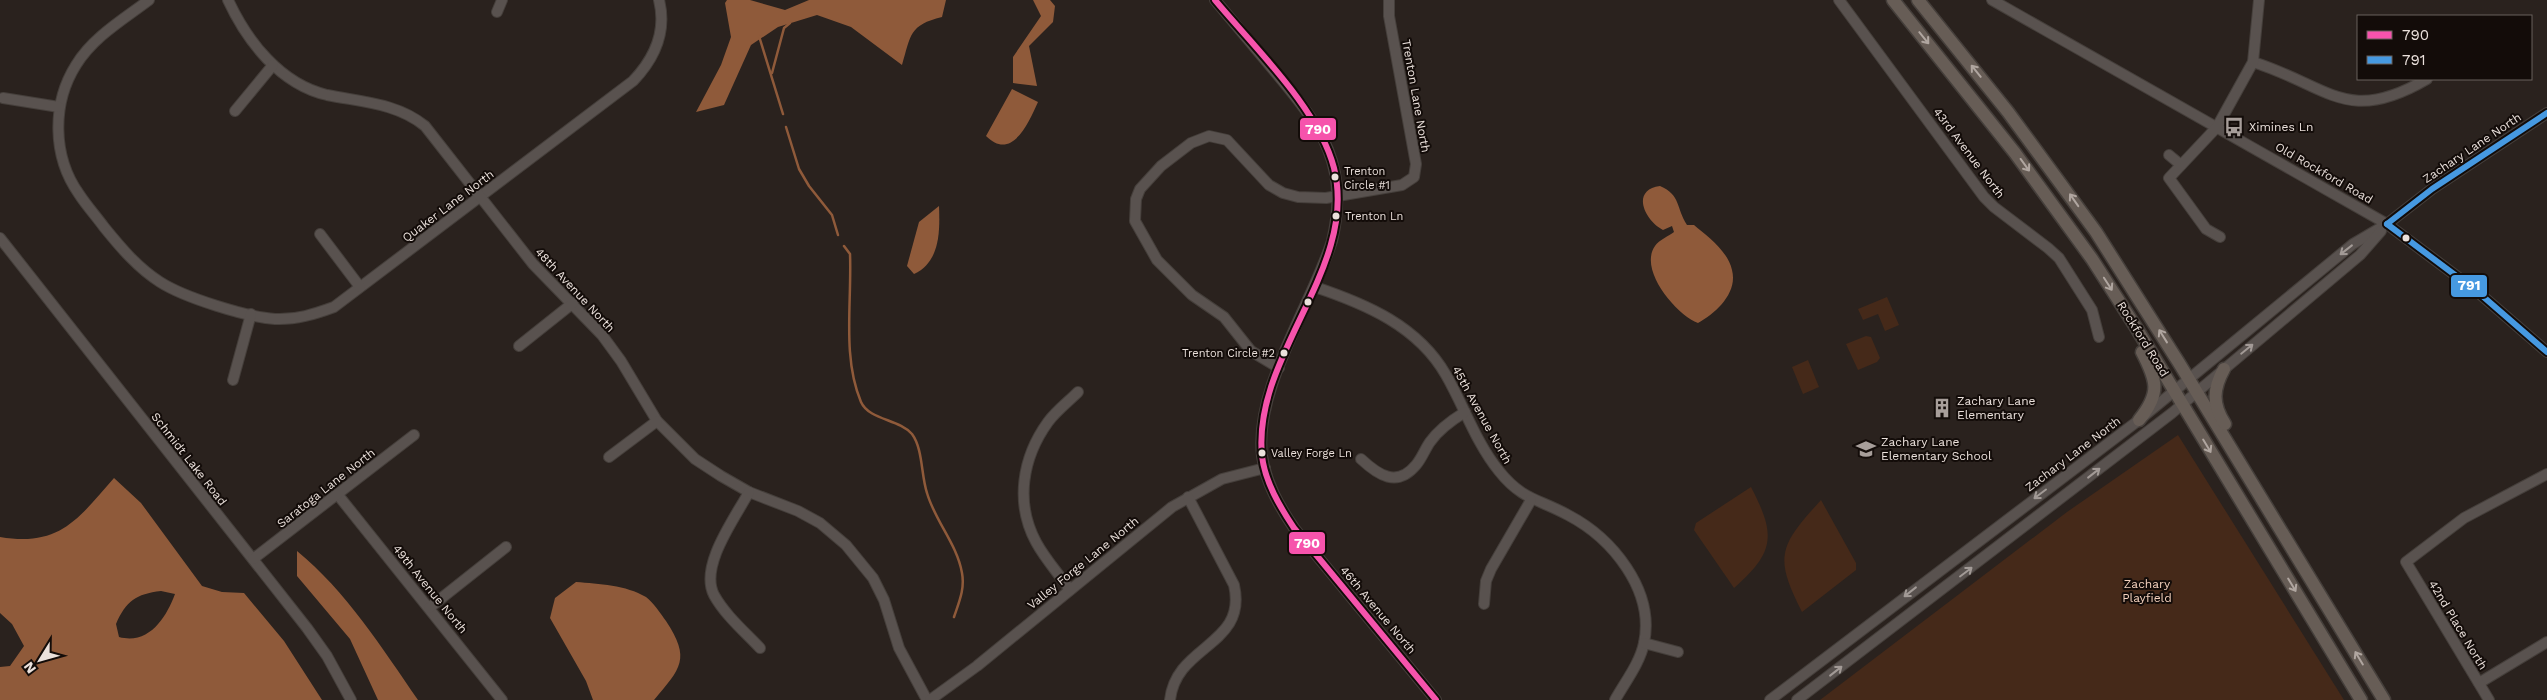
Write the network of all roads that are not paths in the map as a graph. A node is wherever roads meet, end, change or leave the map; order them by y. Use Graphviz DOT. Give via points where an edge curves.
graph roads {
  1 [pos="149,0"];
  2 [pos="228,0"];
  3 [pos="502,0"];
  4 [pos="1215,0"];
  5 [pos="1389,0"];
  6 [pos="1839,0"];
  7 [pos="1893,0"];
  8 [pos="1918,0"];
  9 [pos="1992,0"];
  10 [pos="2259,0"];
  11 [pos="660,4"];
  12 [pos="497,12"];
  13 [pos="2253,62"];
  14 [pos="273,65"];
  15 [pos="2426,80"];
  16 [pos="4,98"];
  17 [pos="59,107"];
  18 [pos="235,111"];
  19 [pos="2547,113"];
  20 [pos="2217,127"];
  21 [pos="2169,155"];
  22 [pos="2181,165"];
  23 [pos="481,196"];
  24 [pos="1337,196"];
  25 [pos="2387,224"];
  26 [pos="320,234"];
  27 [pos="2220,237"];
  28 [pos="0,238"];
  29 [pos="2303,283"];
  30 [pos="1315,287"];
  31 [pos="360,288"];
  32 [pos="2313,295"];
  33 [pos="2120,302"];
  34 [pos="573,303"];
  35 [pos="251,314"];
  36 [pos="2099,337"];
  37 [pos="519,346"];
  38 [pos="2547,352"];
  39 [pos="1279,368"];
  40 [pos="2224,369"];
  41 [pos="2188,378"];
  42 [pos="233,380"];
  43 [pos="2174,390"];
  44 [pos="1078,392"];
  45 [pos="2197,392"];
  46 [pos="2182,404"];
  47 [pos="1465,412"];
  48 [pos="2139,420"];
  49 [pos="657,421"];
  50 [pos="414,435"];
  51 [pos="609,457"];
  52 [pos="1361,459"];
  53 [pos="1264,468"];
  54 [pos="2547,474"];
  55 [pos="750,492"];
  56 [pos="338,495"];
  57 [pos="1188,497"];
  58 [pos="1531,500"];
  59 [pos="2275,522"];
  60 [pos="506,547"];
  61 [pos="253,559"];
  62 [pos="1070,590"];
  63 [pos="1484,604"];
  64 [pos="429,608"];
  65 [pos="2547,642"];
  66 [pos="1644,643"];
  67 [pos="760,648"];
  68 [pos="1678,652"];
  69 [pos="2479,683"];
  70 [pos="352,700"];
  71 [pos="502,700"];
  72 [pos="928,700"];
  73 [pos="1170,700"];
  74 [pos="1436,700"];
  75 [pos="1615,700"];
  76 [pos="1770,700"];
  77 [pos="1797,700"];
  78 [pos="2361,700"];
  79 [pos="2384,700"];
  80 [pos="2489,700"];
  1 -- 17 [label="street" via="89,48 76,65"];
  2 -- 14 [label="street, 48th Avenue North" via="248,38"];
  3 -- 12 [label="street"];
  4 -- 24 [label="street" via="1314,121 1333,162"];
  5 -- 24 [label="street, Trenton Lane North" via="1389,16 1416,164 1414,177 1402,185"];
  6 -- 36 [label="street, 43rd Avenue North" via="1984,196 2059,258 2092,310"];
  7 -- 33 [label="main road, Rockford Road, one-way" via="2015,153"];
  41 -- 8 [label="main road, Rockford Road, one-way" via="2067,190"];
  9 -- 20 [label="street, Old Rockford Road"];
  10 -- 13 [label="street"];
  11 -- 23 [label="street, Quaker Lane North" via="660,40 645,68"];
  13 -- 15 [label="street" via="2330,96 2356,101 2382,100"];
  13 -- 20 [label="street"];
  14 -- 18 [label="street"];
  14 -- 23 [label="street, 48th Avenue North" via="325,94 389,106 416,119 439,141"];
  16 -- 17 [label="street"];
  17 -- 35 [label="street" via="59,144 77,192 140,268 162,283 204,301"];
  19 -- 25 [label="street, Zachary Lane North" via="2440,183"];
  20 -- 22 [label="street"];
  20 -- 25 [label="street, Old Rockford Road"];
  21 -- 22 [label="street"];
  22 -- 27 [label="street" via="2169,178 2206,229"];
  23 -- 31 [label="street, Quaker Lane North"];
  23 -- 34 [label="street, 48th Avenue North" via="533,264"];
  24 -- 30 [label="street" via="1332,241"];
  24 -- 39 [label="street, Trenton Lane North" via="1313,199 1283,193 1258,174 1227,140 1209,136 1191,143 1162,166 1140,188 1136,199 1135,222 1163,267 1192,296 1224,317 1251,352"];
  25 -- 29 [label="street, Zachary Lane North, one-way" via="2352,244"];
  25 -- 32 [label="street, Zachary Lane North" via="2360,254"];
  25 -- 38 [label="street, Old Rockford Road" via="2479,293"];
  26 -- 31 [label="street"];
  28 -- 61 [label="street, Schmidt Lake Road"];
  29 -- 32 [label="street"];
  29 -- 41 [label="street, Zachary Lane North"];
  30 -- 39 [label="street, 46th Avenue North"];
  30 -- 47 [label="street, 45th Avenue North" via="1369,308 1413,335 1446,374"];
  31 -- 35 [label="street, Quaker Lane North" via="334,307 316,314 275,319"];
  40 -- 32 [label="street, Zachary Lane North, one-way"];
  33 -- 43 [label="main road, Rockford Road"];
  33 -- 48 [label="main road" via="2154,375 2156,390 2151,405"];
  34 -- 37 [label="street"];
  34 -- 49 [label="street, 48th Avenue North" via="621,361"];
  35 -- 42 [label="street"];
  39 -- 53 [label="street, 46th Avenue North" via="1262,423"];
  40 -- 45 [label="street, Zachary Lane North"];
  40 -- 59 [label="main road" via="2214,397 2217,409 2275,504"];
  41 -- 43 [label="street, Zachary Lane North"];
  41 -- 45 [label="main road, Rockford Road"];
  43 -- 46 [label="main road, Rockford Road"];
  43 -- 48 [label="street, Zachary Lane North"];
  44 -- 62 [label="street" via="1049,420 1037,439 1024,479 1028,523 1036,543"];
  45 -- 46 [label="street, Zachary Lane North"];
  45 -- 59 [label="main road, Rockford Road"];
  77 -- 46 [label="street, Zachary Lane North, one-way"];
  46 -- 78 [label="main road, Rockford Road, one-way"];
  47 -- 52 [label="street" via="1442,429 1406,474 1383,477"];
  47 -- 58 [label="street, 45th Avenue North" via="1498,470"];
  48 -- 76 [label="street, Zachary Lane North, one-way"];
  49 -- 51 [label="street"];
  49 -- 55 [label="street, 48th Avenue North" via="696,459"];
  50 -- 56 [label="street, Saratoga Lane North"];
  53 -- 57 [label="street, Valley Forge Lane North" via="1222,479"];
  53 -- 74 [label="street, 46th Avenue North" via="1280,508 1294,528"];
  54 -- 69 [label="street, 42nd Place North" via="2464,518 2406,562"];
  55 -- 67 [label="street" via="715,555 709,582 721,606"];
  55 -- 72 [label="street, 48th Avenue North" via="820,523 853,552 873,578 884,600 899,648"];
  56 -- 61 [label="street, Saratoga Lane North"];
  56 -- 64 [label="street, 49th Avenue North"];
  57 -- 62 [label="street, Valley Forge Lane North"];
  57 -- 73 [label="street" via="1234,585 1236,610 1231,624 1222,634 1180,670 1174,679"];
  58 -- 63 [label="street" via="1491,569"];
  58 -- 66 [label="street, 45th Avenue North" via="1584,524 1618,558 1642,597"];
  79 -- 59 [label="main road, Rockford Road, one-way"];
  60 -- 64 [label="street"];
  61 -- 70 [label="street, Schmidt Lake Road" via="327,656"];
  62 -- 72 [label="street, Valley Forge Lane North" via="977,666"];
  64 -- 71 [label="street, 49th Avenue North"];
  65 -- 69 [label="street"];
  66 -- 68 [label="street"];
  66 -- 75 [label="street"];
  69 -- 80 [label="street, 42nd Place North"];
}
